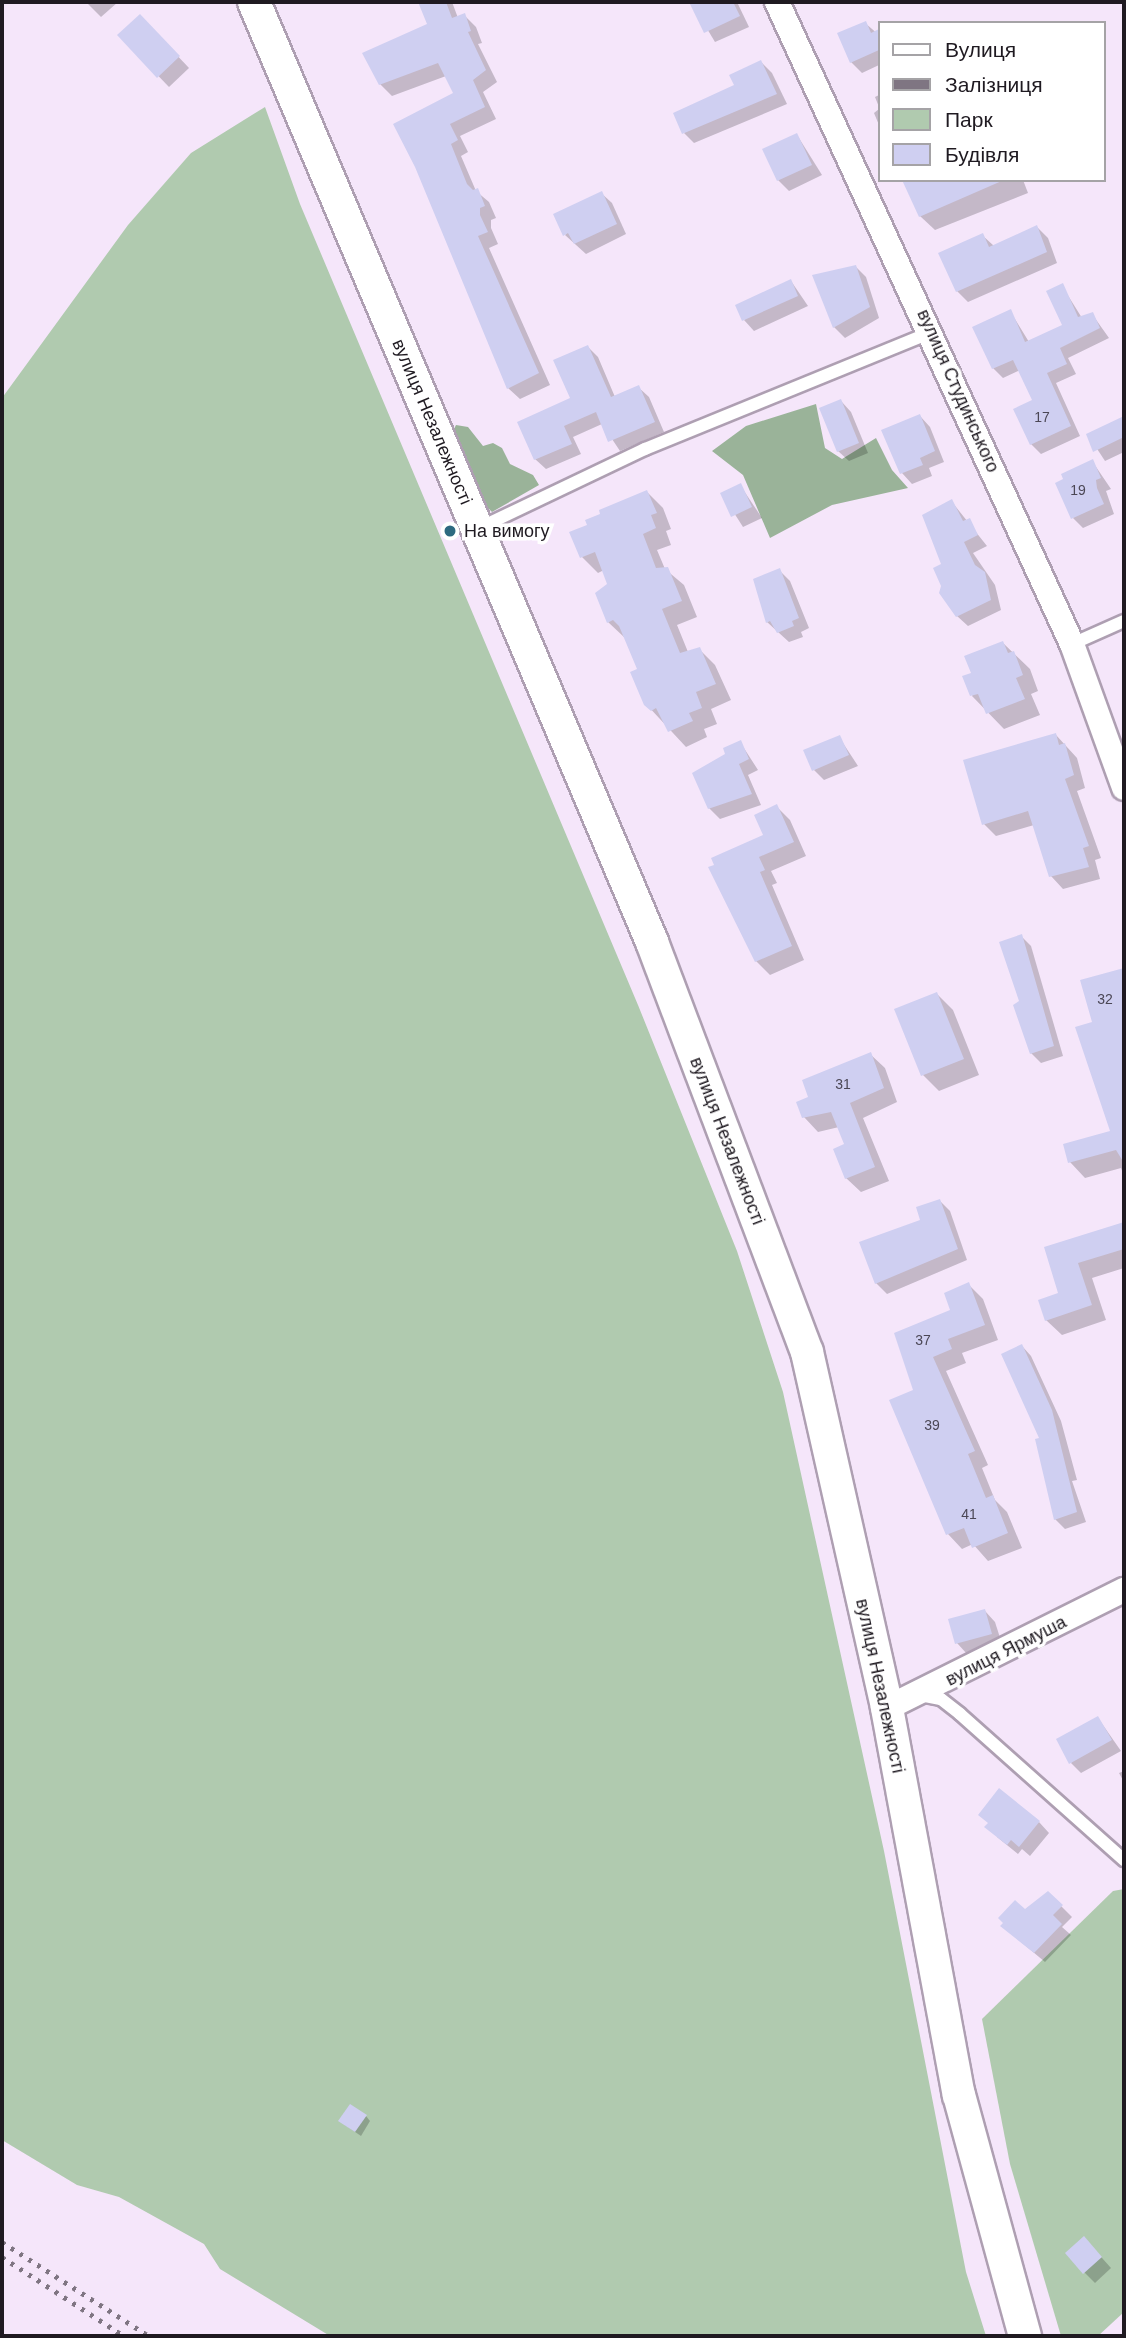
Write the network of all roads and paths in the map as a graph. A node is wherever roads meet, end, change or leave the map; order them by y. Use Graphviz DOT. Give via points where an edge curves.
graph roads {
  1 [pos="254,2"];
  2 [pos="776,2"];
  3 [pos="932,332"];
  4 [pos="477,529"];
  5 [pos="1124,621"];
  6 [pos="1072,644"];
  7 [pos="1124,788"];
  8 [pos="1124,1590"];
  9 [pos="920,1695"];
  10 [pos="887,1708"];
  11 [pos="1124,1860"];
  12 [pos="1025,2336"];
  1 -- 4 [label="street, вулиця Незалежності"];
  2 -- 3 [label="street, вулиця Студинського"];
  3 -- 4 [label="lane" via="645,449"];
  3 -- 6 [label="street, вулиця Студинського"];
  4 -- 10 [label="street, вулиця Незалежності" via="652,942 807,1353"];
  5 -- 6 [label="lane"];
  6 -- 7 [label="street, вулиця Студинського"];
  8 -- 9 [label="street, вулиця Ярмуша"];
  9 -- 10 [label="street, вулиця Ярмуша"];
  9 -- 11 [label="lane" via="941,1699 960,1714"];
  10 -- 12 [label="street, вулиця Незалежності" via="959,2095"];
}
